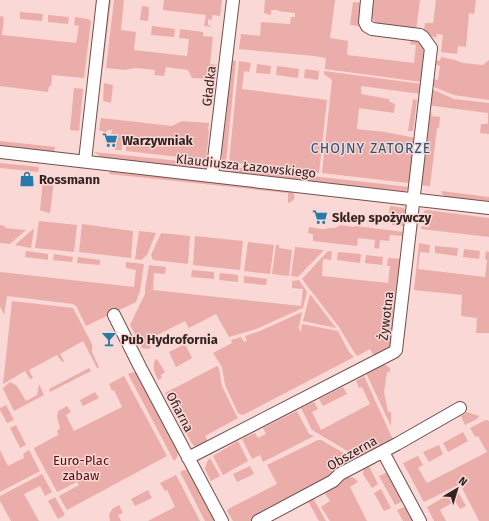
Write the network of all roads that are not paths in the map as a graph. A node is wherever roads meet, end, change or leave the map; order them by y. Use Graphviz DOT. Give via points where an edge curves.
graph roads {
  1 [pos="103,0"];
  2 [pos="233,0"];
  3 [pos="367,0"];
  4 [pos="0,152"];
  5 [pos="85,161"];
  6 [pos="212,176"];
  7 [pos="413,198"];
  8 [pos="489,208"];
  9 [pos="114,315"];
  10 [pos="460,408"];
  11 [pos="384,452"];
  12 [pos="188,458"];
  13 [pos="222,521"];
  14 [pos="258,521"];
  15 [pos="420,521"];
  1 -- 5 [label="street"];
  2 -- 6 [label="street, Gładka"];
  3 -- 7 [label="street, Żywotna" via="367,26 372,29 420,35 431,48"];
  4 -- 5 [label="street, Klaudiusza Łazowskiego"];
  5 -- 6 [label="street, Klaudiusza Łazowskiego"];
  6 -- 7 [label="street, Klaudiusza Łazowskiego"];
  7 -- 8 [label="street, Klaudiusza Łazowskiego"];
  7 -- 12 [label="street, Żywotna" via="396,350"];
  9 -- 12 [label="street, Ofiarna"];
  10 -- 11 [label="street, Obszerna"];
  11 -- 14 [label="street, Obszerna"];
  11 -- 15 [label="street"];
  12 -- 13 [label="street, Ofiarna"];
}
